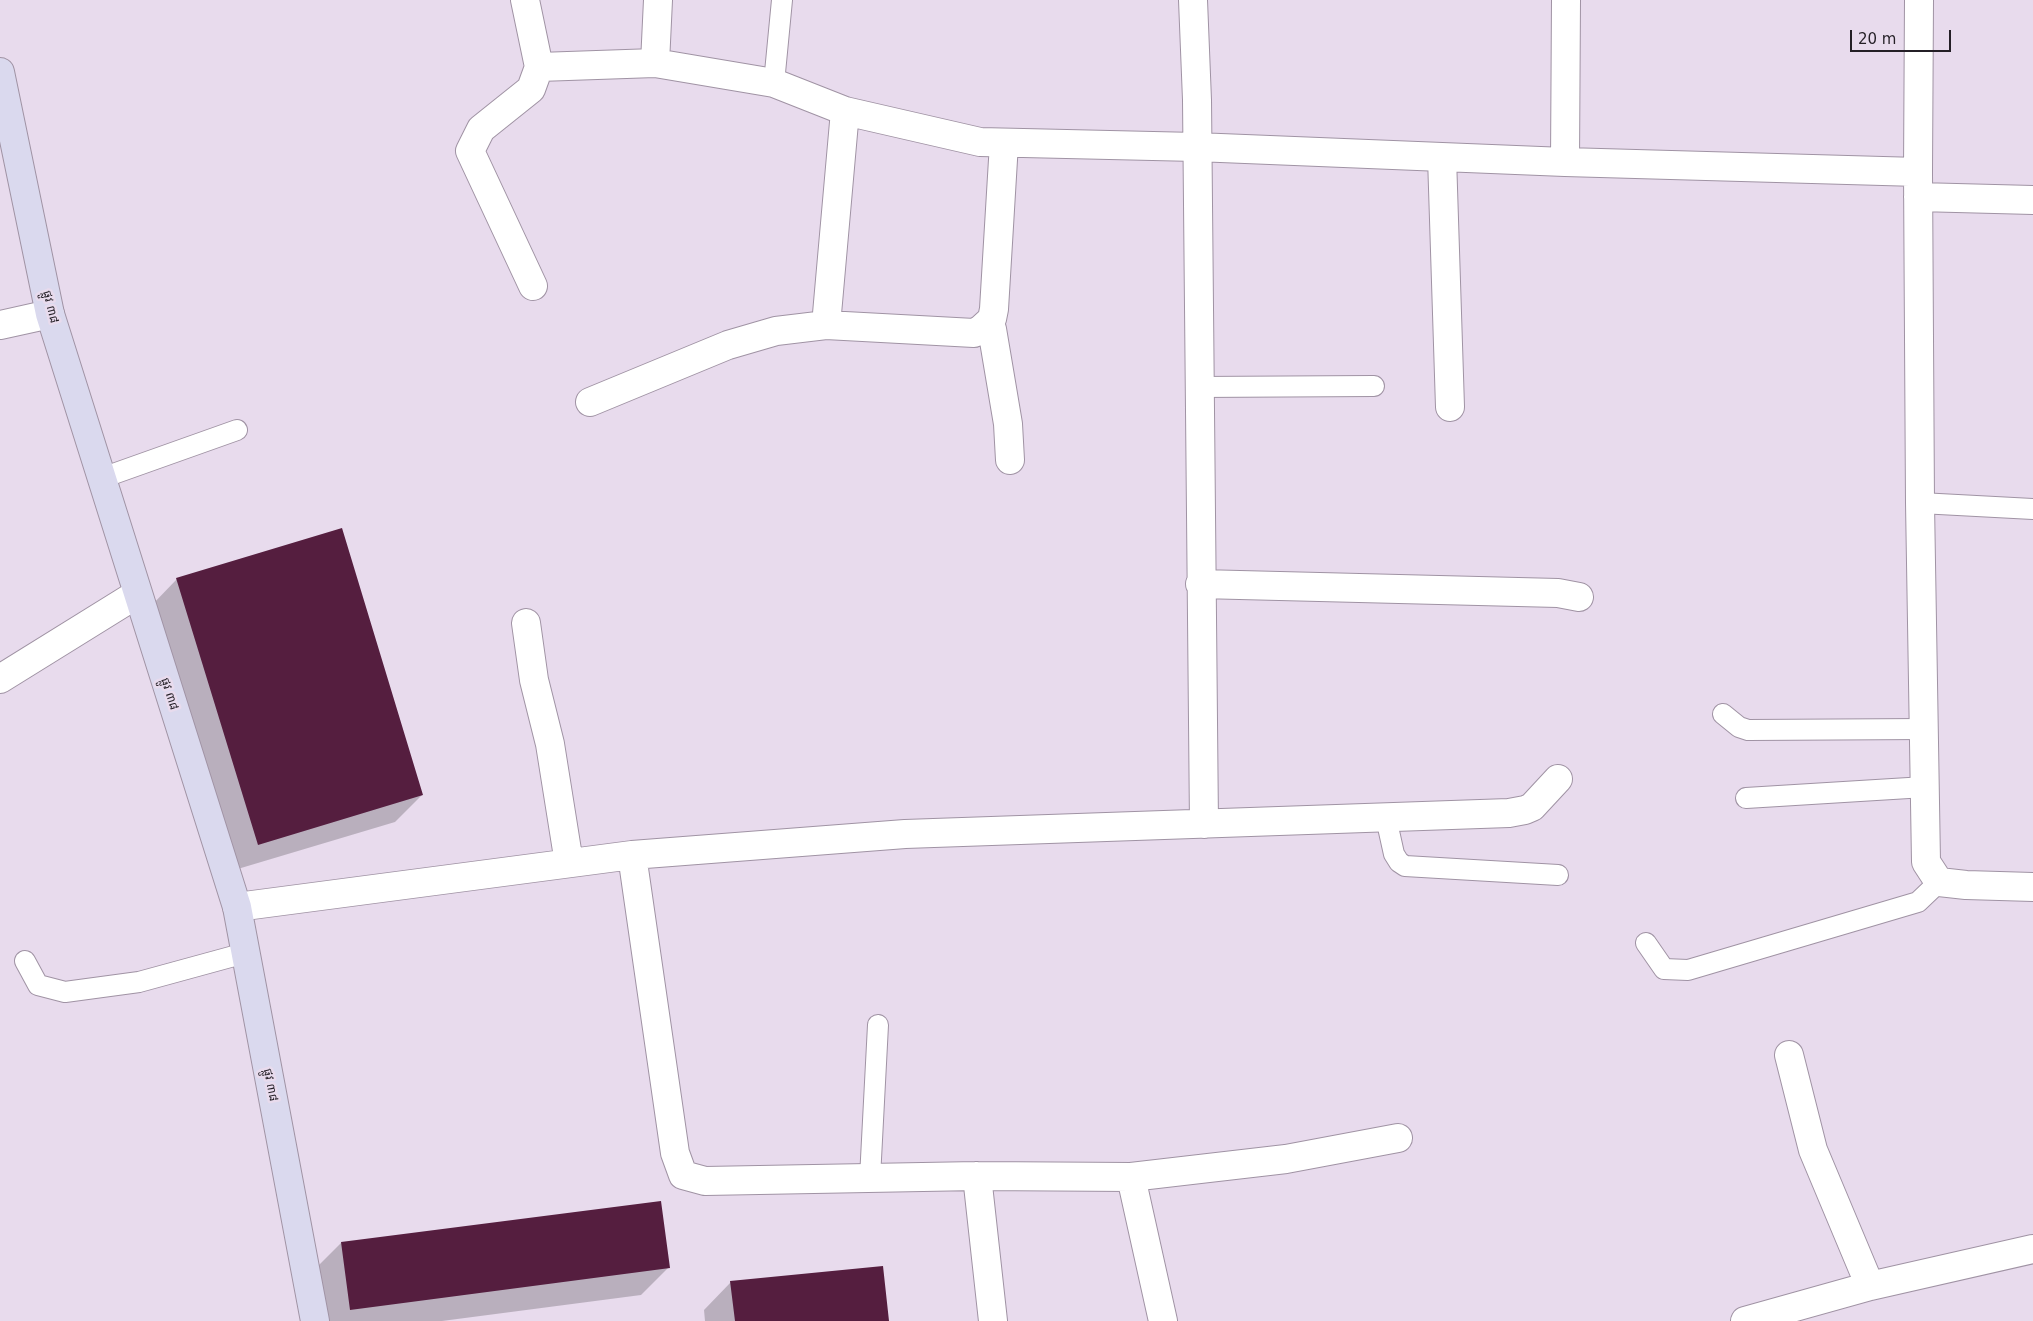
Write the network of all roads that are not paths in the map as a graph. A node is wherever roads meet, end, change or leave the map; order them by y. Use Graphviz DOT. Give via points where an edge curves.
graph roads {
  1 [pos="525,0"];
  2 [pos="658,0"];
  3 [pos="782,0"];
  4 [pos="1193,0"];
  5 [pos="1566,0"];
  6 [pos="1919,0"];
  7 [pos="655,63"];
  8 [pos="540,67"];
  9 [pos="0,72"];
  10 [pos="774,83"];
  11 [pos="845,111"];
  12 [pos="1004,143"];
  13 [pos="1196,147"];
  14 [pos="1442,157"];
  15 [pos="1565,162"];
  16 [pos="1918,184"];
  17 [pos="2033,200"];
  18 [pos="533,286"];
  19 [pos="50,314"];
  20 [pos="0,325"];
  21 [pos="826,325"];
  22 [pos="986,326"];
  23 [pos="1374,386"];
  24 [pos="1198,387"];
  25 [pos="590,402"];
  26 [pos="1450,407"];
  27 [pos="237,430"];
  28 [pos="1010,460"];
  29 [pos="102,478"];
  30 [pos="1920,503"];
  31 [pos="2033,509"];
  32 [pos="1200,584"];
  33 [pos="137,594"];
  34 [pos="1580,597"];
  35 [pos="526,623"];
  36 [pos="0,679"];
  37 [pos="1723,714"];
  38 [pos="1924,729"];
  39 [pos="1558,779"];
  40 [pos="1925,787"];
  41 [pos="1746,798"];
  42 [pos="1386,818"];
  43 [pos="1204,824"];
  44 [pos="632,855"];
  45 [pos="569,863"];
  46 [pos="1558,875"];
  47 [pos="1939,882"];
  48 [pos="2033,887"];
  49 [pos="237,907"];
  50 [pos="1646,943"];
  51 [pos="245,953"];
  52 [pos="25,961"];
  53 [pos="878,1025"];
  54 [pos="1789,1055"];
  55 [pos="1398,1138"];
  56 [pos="977,1176"];
  57 [pos="1130,1177"];
  58 [pos="870,1178"];
  59 [pos="2032,1252"];
  60 [pos="1870,1286"];
  61 [pos="315,1321"];
  62 [pos="993,1321"];
  63 [pos="1163,1321"];
  64 [pos="1745,1321"];
  1 -- 8 [label="street"];
  2 -- 7 [label="street"];
  3 -- 10 [label="lane"];
  4 -- 13 [label="street"];
  5 -- 15 [label="street"];
  6 -- 16 [label="street"];
  7 -- 8 [label="street"];
  7 -- 10 [label="street"];
  8 -- 18 [label="street" via="531,88 481,129 470,152"];
  9 -- 19 [label="street, ផ្លូវ ៣៨"];
  10 -- 11 [label="street"];
  11 -- 12 [label="street" via="980,142"];
  11 -- 21 [label="street"];
  12 -- 13 [label="street"];
  12 -- 22 [label="street" via="994,309"];
  13 -- 14 [label="street"];
  13 -- 24 [label="street"];
  14 -- 15 [label="street"];
  14 -- 26 [label="street"];
  15 -- 16 [label="street"];
  16 -- 17 [label="street"];
  16 -- 30 [label="street"];
  19 -- 20 [label="street"];
  19 -- 29 [label="street, ផ្លូវ ៣៨"];
  21 -- 22 [label="street" via="974,333"];
  21 -- 25 [label="street" via="776,331 728,345"];
  22 -- 28 [label="street" via="992,329 1008,424"];
  23 -- 24 [label="lane"];
  24 -- 32 [label="street"];
  27 -- 29 [label="lane"];
  29 -- 33 [label="street, ផ្លូវ ៣៨"];
  30 -- 31 [label="lane"];
  30 -- 38 [label="street"];
  32 -- 34 [label="street" via="1558,593"];
  32 -- 43 [label="street"];
  33 -- 36 [label="street"];
  33 -- 49 [label="street, ផ្លូវ ៣៨"];
  35 -- 45 [label="street"];
  37 -- 38 [label="lane" via="1748,730"];
  38 -- 40 [label="street"];
  39 -- 42 [label="street" via="1537,802 1525,810 1509,814"];
  40 -- 41 [label="lane"];
  40 -- 47 [label="street" via="1926,862"];
  42 -- 43 [label="street"];
  42 -- 46 [label="lane" via="1394,854 1405,866"];
  43 -- 44 [label="street" via="905,834"];
  44 -- 45 [label="street"];
  44 -- 58 [label="street" via="675,1153 684,1175 705,1181"];
  45 -- 49 [label="street"];
  47 -- 48 [label="street"];
  47 -- 50 [label="lane" via="1918,902 1688,970 1664,969"];
  49 -- 51 [label="street, ផ្លូវ ៣៨"];
  51 -- 52 [label="lane" via="139,982 65,992 38,985"];
  51 -- 61 [label="street, ផ្លូវ ៣៨"];
  53 -- 58 [label="lane"];
  54 -- 60 [label="street" via="1813,1150"];
  55 -- 57 [label="street" via="1286,1159"];
  56 -- 57 [label="street"];
  56 -- 58 [label="street"];
  56 -- 62 [label="street"];
  57 -- 63 [label="street"];
  59 -- 60 [label="street"];
  60 -- 64 [label="street"];
}
